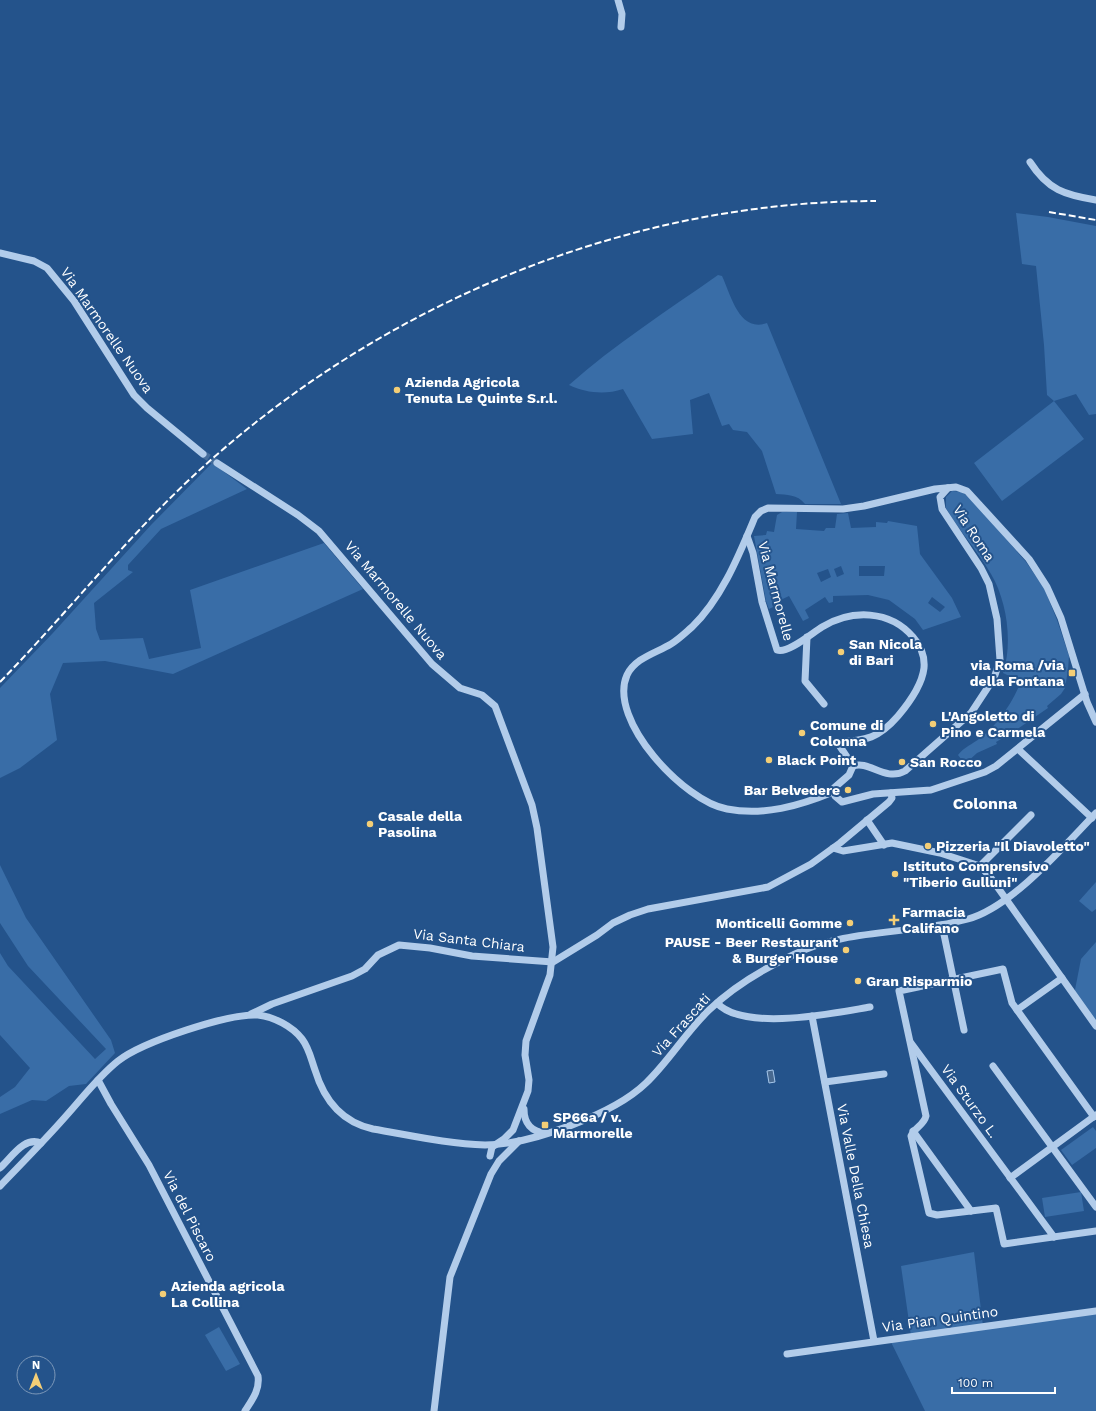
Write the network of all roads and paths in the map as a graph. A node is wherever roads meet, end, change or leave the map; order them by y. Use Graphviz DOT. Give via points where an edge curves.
graph roads {
  1 [pos="618,0"];
  2 [pos="621,27"];
  3 [pos="1030,162"];
  4 [pos="1096,200"];
  5 [pos="0,253"];
  6 [pos="203,454"];
  7 [pos="216,463"];
  8 [pos="948,488"];
  9 [pos="747,536"];
  10 [pos="807,637"];
  11 [pos="1085,694"];
  12 [pos="824,704"];
  13 [pos="1096,722"];
  14 [pos="1018,749"];
  15 [pos="853,766"];
  16 [pos="891,793"];
  17 [pos="834,794"];
  18 [pos="1031,815"];
  19 [pos="1094,816"];
  20 [pos="866,820"];
  21 [pos="884,845"];
  22 [pos="833,848"];
  23 [pos="980,866"];
  24 [pos="1006,900"];
  25 [pos="942,925"];
  26 [pos="553,962"];
  27 [pos="1062,978"];
  28 [pos="953,979"];
  29 [pos="717,1003"];
  30 [pos="870,1007"];
  31 [pos="1017,1010"];
  32 [pos="249,1015"];
  33 [pos="812,1016"];
  34 [pos="1096,1026"];
  35 [pos="964,1030"];
  36 [pos="909,1039"];
  37 [pos="993,1066"];
  38 [pos="884,1074"];
  39 [pos="98,1080"];
  40 [pos="825,1082"];
  41 [pos="524,1104"];
  42 [pos="1095,1116"];
  43 [pos="558,1131"];
  44 [pos="913,1131"];
  45 [pos="519,1141"];
  46 [pos="41,1142"];
  47 [pos="469,1144"];
  48 [pos="497,1144"];
  49 [pos="1052,1148"];
  50 [pos="490,1156"];
  51 [pos="503,1156"];
  52 [pos="0,1168"];
  53 [pos="1010,1178"];
  54 [pos="488,1181"];
  55 [pos="0,1186"];
  56 [pos="1096,1207"];
  57 [pos="971,1210"];
  58 [pos="1096,1231"];
  59 [pos="1054,1236"];
  60 [pos="1096,1311"];
  61 [pos="874,1341"];
  62 [pos="787,1354"];
  63 [pos="245,1411"];
  64 [pos="434,1411"];
  1 -- 2 [label="street" via="622,14"];
  3 -- 4 [label="street" via="1043,180 1055,190 1078,198"];
  5 -- 6 [label="street, Via Marmorelle Nuova" via="34,261 47,268 74,301 134,395"];
  7 -- 26 [label="street, Via Marmorelle Nuova" via="319,531 432,664 460,688 482,695 494,706 532,804 552,937"];
  8 -- 9 [label="street" via="928,490 853,508 768,508 756,515"];
  8 -- 11 [label="street, Via Roma" via="961,488 970,492 1038,573 1061,618"];
  8 -- 15 [label="street, Via Roma" via="940,497 942,508 981,568 992,592 998,627 999,664 991,683 963,721 905,771 896,775 881,773 860,765"];
  9 -- 10 [label="street, Via Marmorelle" via="775,648 780,651 786,650"];
  9 -- 17 [label="street" via="717,596 706,612 676,640 644,658 630,671 624,688 625,707 636,731 666,770 687,790 714,806 738,811 772,811"];
  10 -- 12 [label="street" via="805,681"];
  10 -- 15 [label="street" via="840,619 867,614 891,620 912,636 920,646 924,659 923,674 905,708 877,736 864,740 837,742"];
  11 -- 13 [label="street, Via Roma"];
  11 -- 14 [label="street"];
  14 -- 16 [label="street" via="985,772 948,785 928,791"];
  14 -- 19 [label="street"];
  15 -- 17 [label="street" via="849,776 836,785"];
  16 -- 17 [label="street" via="869,795 843,802"];
  16 -- 20 [label="street" via="890,801"];
  18 -- 23 [label="street"];
  19 -- 24 [label="street, Via Frascati"];
  20 -- 21 [label="street"];
  20 -- 22 [label="street"];
  21 -- 22 [label="street" via="843,851"];
  21 -- 23 [label="street" via="892,843 911,847"];
  22 -- 26 [label="street" via="811,864 768,886 648,909 630,915 613,923"];
  23 -- 24 [label="street"];
  24 -- 25 [label="street, Via Frascati" via="969,919"];
  24 -- 27 [label="street"];
  25 -- 28 [label="street"];
  25 -- 29 [label="street, Via Frascati" via="868,934 823,943 773,964"];
  26 -- 32 [label="street, Via Santa Chiara" via="472,956 399,945 378,955 365,969 352,976"];
  26 -- 41 [label="street, Via Marmorelle Nuova" via="526,1041 525,1055 530,1082"];
  27 -- 31 [label="street"];
  27 -- 34 [label="street"];
  28 -- 31 [label="street" via="1002,969 1012,1003"];
  28 -- 35 [label="street"];
  28 -- 36 [label="street" via="899,991"];
  29 -- 33 [label="street" via="727,1011 750,1018"];
  29 -- 43 [label="street, Via Frascati" via="641,1087 606,1109"];
  30 -- 33 [label="street"];
  31 -- 42 [label="street"];
  32 -- 39 [label="street" via="148,1043 120,1060"];
  32 -- 47 [label="street" via="279,1021 301,1038 307,1046 325,1096 338,1112 351,1121 373,1129"];
  33 -- 40 [label="street, Via Valle Della Chiesa"];
  36 -- 44 [label="street" via="926,1116 923,1123"];
  36 -- 53 [label="street, Via Sturzo L."];
  37 -- 49 [label="street"];
  38 -- 40 [label="street"];
  39 -- 46 [label="street"];
  39 -- 63 [label="street, Via del Piscaro" via="149,1165 258,1376 259,1384"];
  40 -- 61 [label="street, Via Valle Della Chiesa"];
  41 -- 43 [label="street, Via Marmorelle Nuova" via="525,1120 532,1129 543,1133"];
  41 -- 48 [label="street, Via Marmorelle Nuova" via="513,1130"];
  42 -- 49 [label="street"];
  43 -- 45 [label="street, Via Frascati"];
  44 -- 57 [label="street"];
  44 -- 57 [label="street" via="911,1136 929,1214"];
  45 -- 48 [label="street, Via Frascati"];
  45 -- 51 [label="street"];
  46 -- 52 [label="street" via="26,1142"];
  46 -- 55 [label="street"];
  47 -- 48 [label="street, Via Frascati"];
  47 -- 50 [label="street" via="483,1148"];
  48 -- 50 [label="street, Via Marmorelle Nuova" via="492,1147"];
  48 -- 51 [label="street" via="503,1148"];
  49 -- 53 [label="street"];
  49 -- 56 [label="street"];
  50 -- 54 [label="street"];
  51 -- 54 [label="street"];
  53 -- 59 [label="street, Via Sturzo L."];
  54 -- 64 [label="street" via="450,1277"];
  57 -- 59 [label="street" via="996,1208 1004,1244"];
  58 -- 59 [label="street"];
  60 -- 61 [label="street, Via Pian Quintino"];
  61 -- 62 [label="street, Via Pian Quintino"];
}
